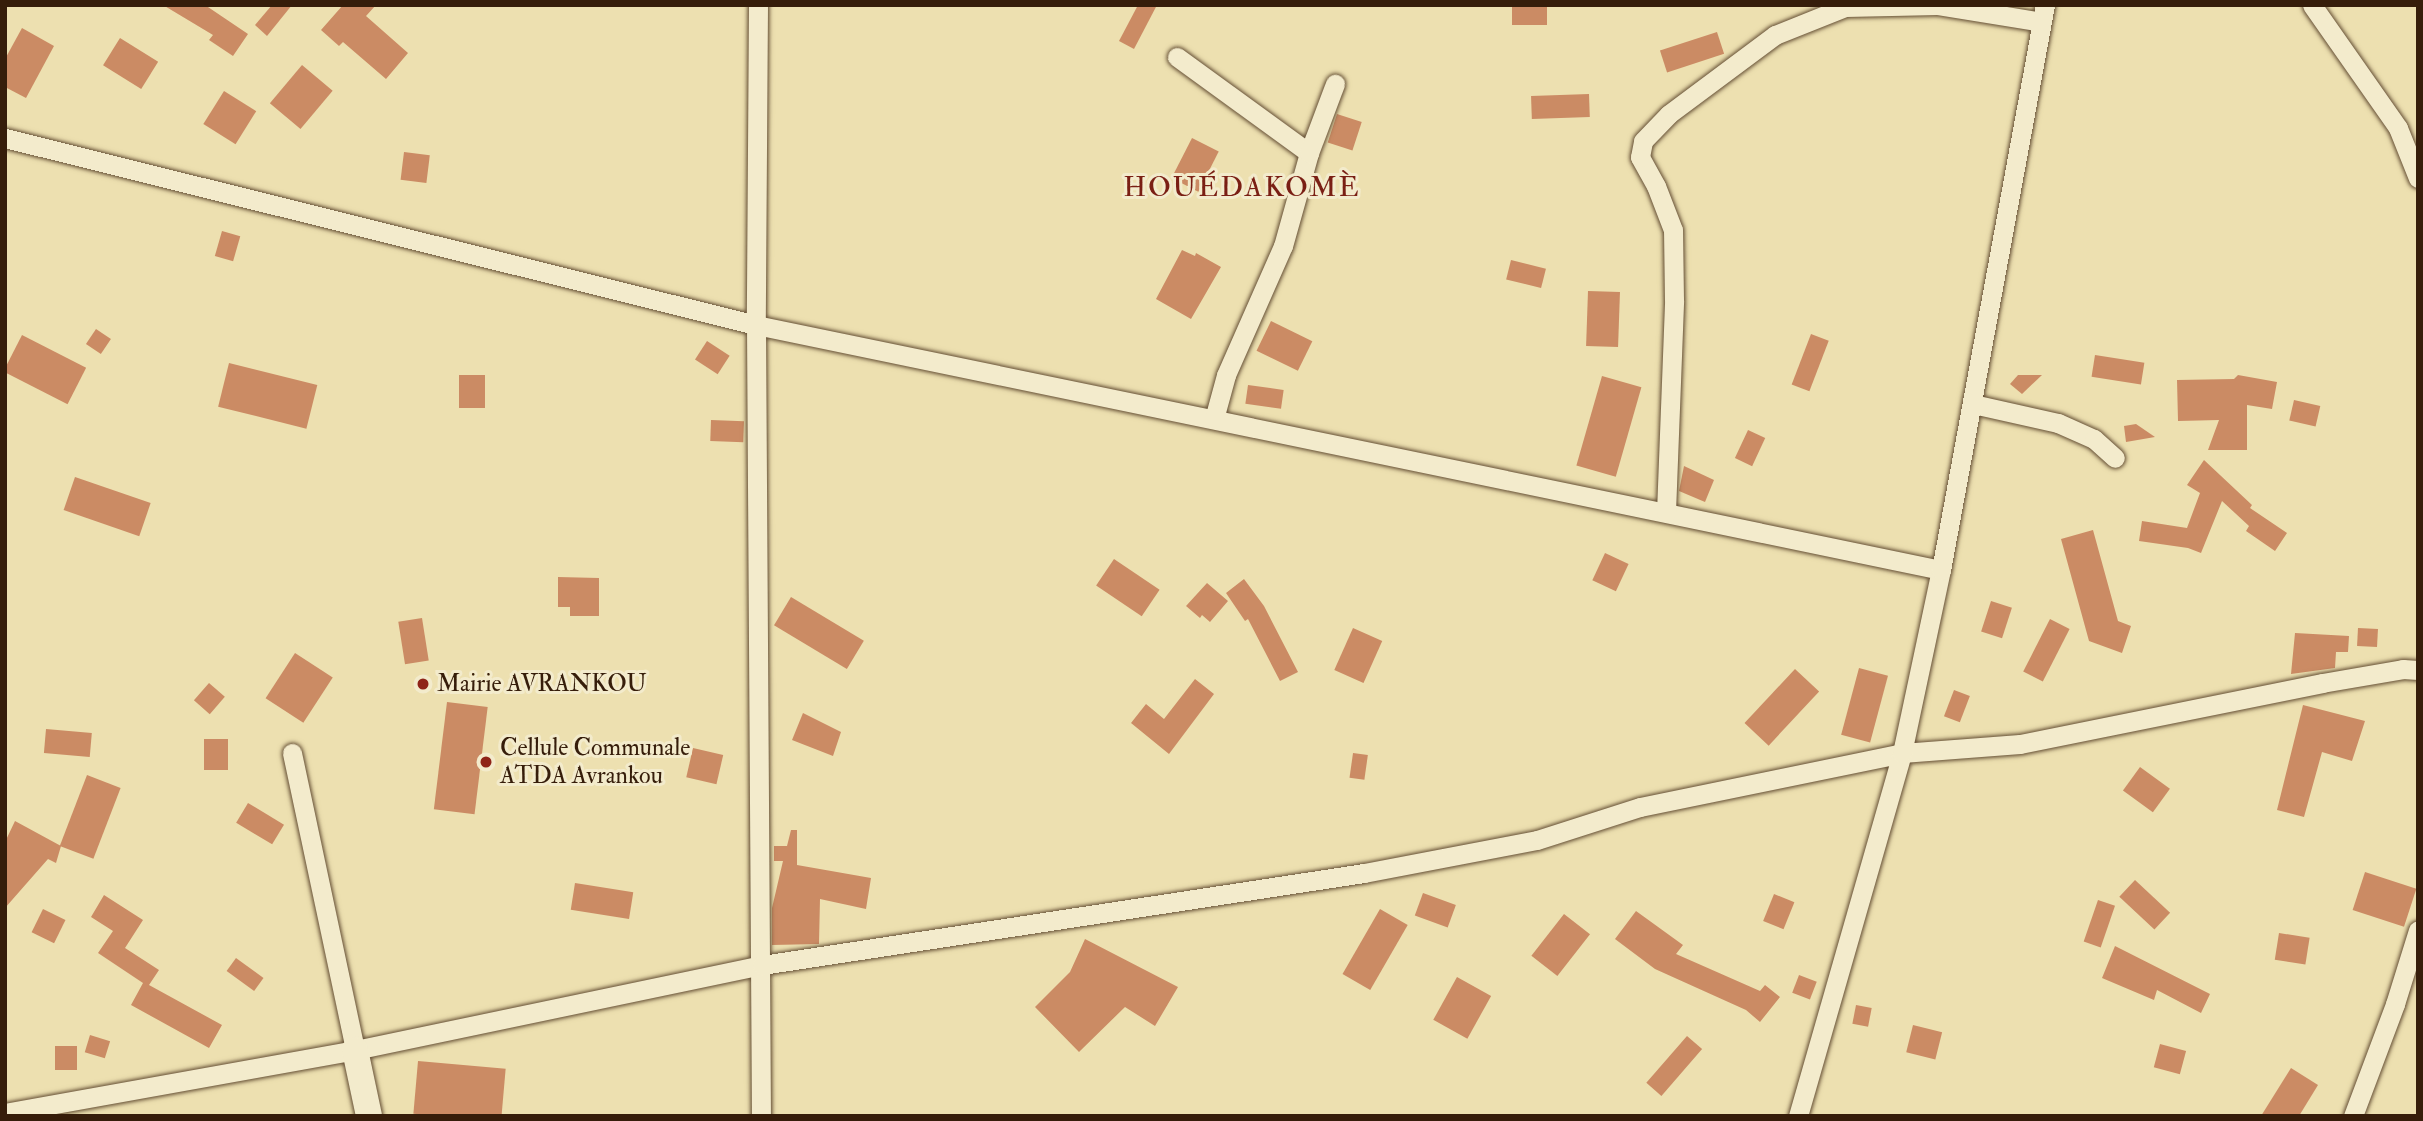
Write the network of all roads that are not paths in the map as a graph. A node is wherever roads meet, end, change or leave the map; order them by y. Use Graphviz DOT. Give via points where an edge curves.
graph roads {
  1 [pos="758,5"];
  2 [pos="2312,5"];
  3 [pos="2044,14"];
  4 [pos="1177,57"];
  5 [pos="1335,83"];
  6 [pos="5,138"];
  7 [pos="1309,153"];
  8 [pos="2418,178"];
  9 [pos="756,325"];
  10 [pos="1973,404"];
  11 [pos="1214,419"];
  12 [pos="2115,458"];
  13 [pos="1666,512"];
  14 [pos="1941,570"];
  15 [pos="2418,670"];
  16 [pos="292,752"];
  17 [pos="1902,753"];
  18 [pos="2418,930"];
  19 [pos="762,965"];
  20 [pos="355,1051"];
  21 [pos="5,1114"];
  22 [pos="369,1116"];
  23 [pos="761,1116"];
  24 [pos="1798,1116"];
  25 [pos="2353,1116"];
  1 -- 9 [label="street"];
  2 -- 8 [label="street" via="2398,128"];
  3 -- 10 [label="street"];
  3 -- 13 [label="street" via="1938,5 1844,7 1775,35 1669,114 1643,141 1640,157 1673,230"];
  4 -- 7 [label="street"];
  5 -- 7 [label="street"];
  6 -- 9 [label="street"];
  7 -- 11 [label="street" via="1283,246 1226,374"];
  9 -- 11 [label="street"];
  9 -- 19 [label="street"];
  10 -- 12 [label="street" via="2058,423 2094,439"];
  10 -- 14 [label="street"];
  11 -- 13 [label="street"];
  13 -- 14 [label="street"];
  14 -- 17 [label="street"];
  15 -- 17 [label="street" via="2322,683 2020,744"];
  16 -- 20 [label="street"];
  17 -- 19 [label="street" via="1640,807 1537,840 1364,873"];
  17 -- 24 [label="street"];
  18 -- 25 [label="street"];
  19 -- 20 [label="street"];
  19 -- 23 [label="street"];
  20 -- 21 [label="street"];
  20 -- 22 [label="street"];
}
